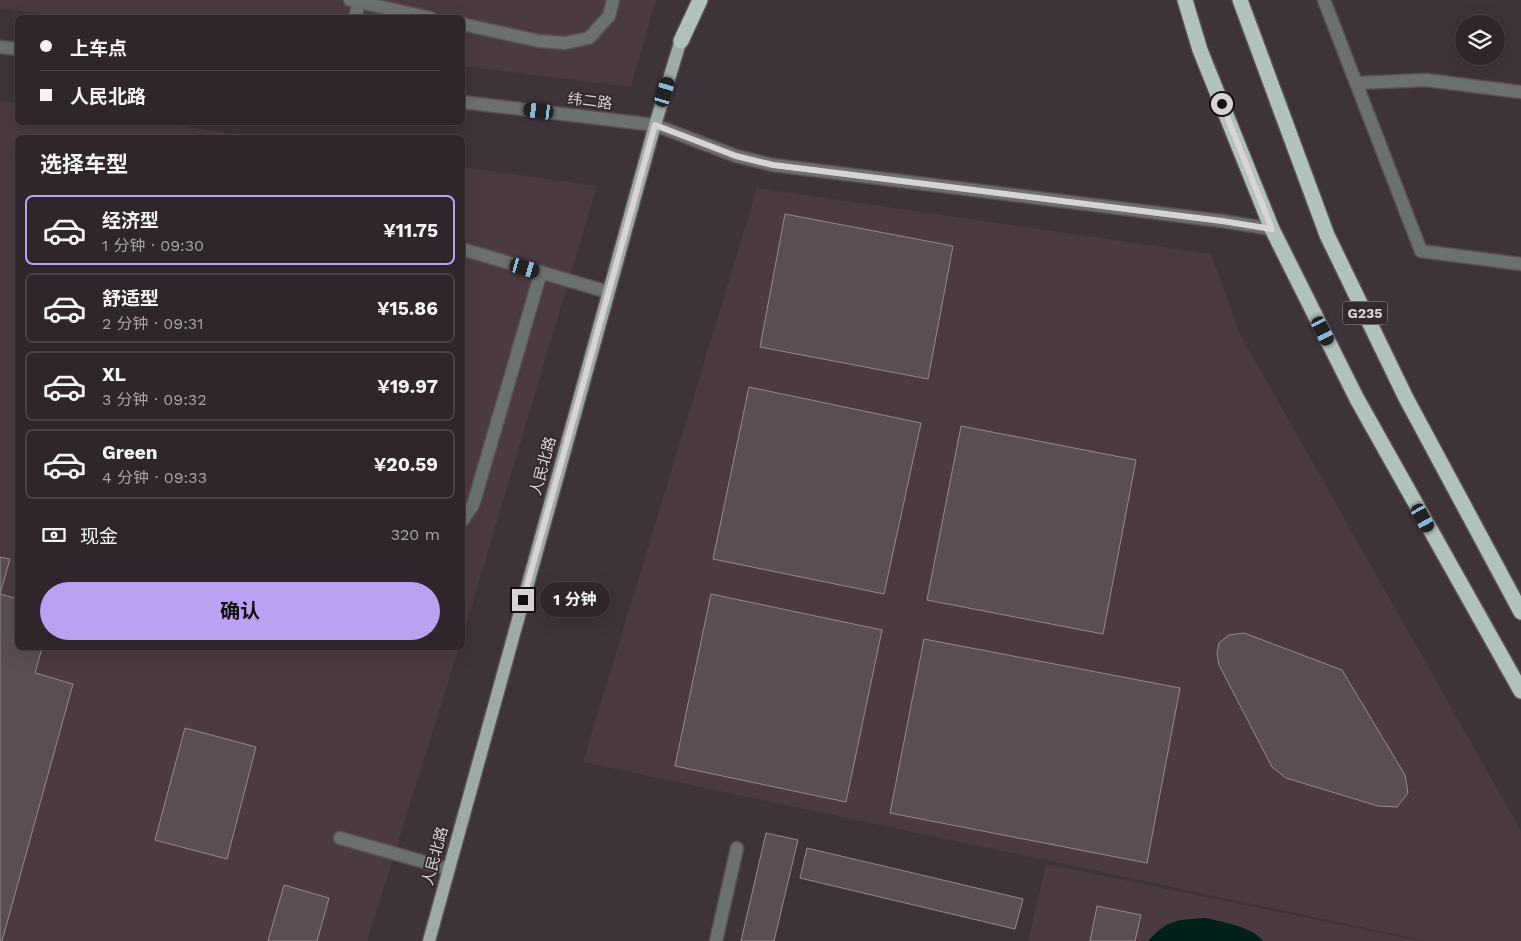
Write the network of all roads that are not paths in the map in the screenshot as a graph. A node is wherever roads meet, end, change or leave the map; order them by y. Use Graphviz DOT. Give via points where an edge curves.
graph roads {
  1 [pos="613,0"];
  2 [pos="693,0"];
  3 [pos="700,0"];
  4 [pos="1185,0"];
  5 [pos="1240,0"];
  6 [pos="1324,0"];
  7 [pos="355,1"];
  8 [pos="356,15"];
  9 [pos="418,15"];
  10 [pos="465,25"];
  11 [pos="680,41"];
  12 [pos="0,47"];
  13 [pos="15,49"];
  14 [pos="1356,83"];
  15 [pos="1521,92"];
  16 [pos="465,102"];
  17 [pos="655,125"];
  18 [pos="1272,229"];
  19 [pos="465,250"];
  20 [pos="1521,264"];
  21 [pos="541,272"];
  22 [pos="608,292"];
  23 [pos="465,517"];
  24 [pos="1521,612"];
  25 [pos="1521,691"];
  26 [pos="340,838"];
  27 [pos="737,848"];
  28 [pos="449,869"];
  29 [pos="429,941"];
  30 [pos="716,941"];
  1 -- 10 [label="street" via="609,16 588,38 565,43"];
  2 -- 11 [label="main road, 人民北路"];
  3 -- 11 [label="highway"];
  4 -- 18 [label="highway, G235" via="1200,50"];
  5 -- 24 [label="highway, G235" via="1327,234 1406,398"];
  6 -- 14 [label="street"];
  7 -- 8 [label="street"];
  7 -- 9 [label="street"];
  11 -- 17 [label="main road, 人民北路"];
  12 -- 13 [label="street"];
  14 -- 15 [label="street" via="1426,80"];
  14 -- 20 [label="street" via="1421,251"];
  16 -- 17 [label="street, 纬二路"];
  17 -- 18 [label="street, 纬二路" via="736,156 773,165"];
  17 -- 22 [label="main road, 人民北路"];
  18 -- 25 [label="highway, G235" via="1356,399"];
  19 -- 21 [label="street"];
  21 -- 22 [label="street"];
  21 -- 23 [label="street" via="473,506"];
  22 -- 28 [label="main road, 人民北路"];
  26 -- 28 [label="street"];
  27 -- 30 [label="street"];
  28 -- 29 [label="main road, 人民北路"];
}
